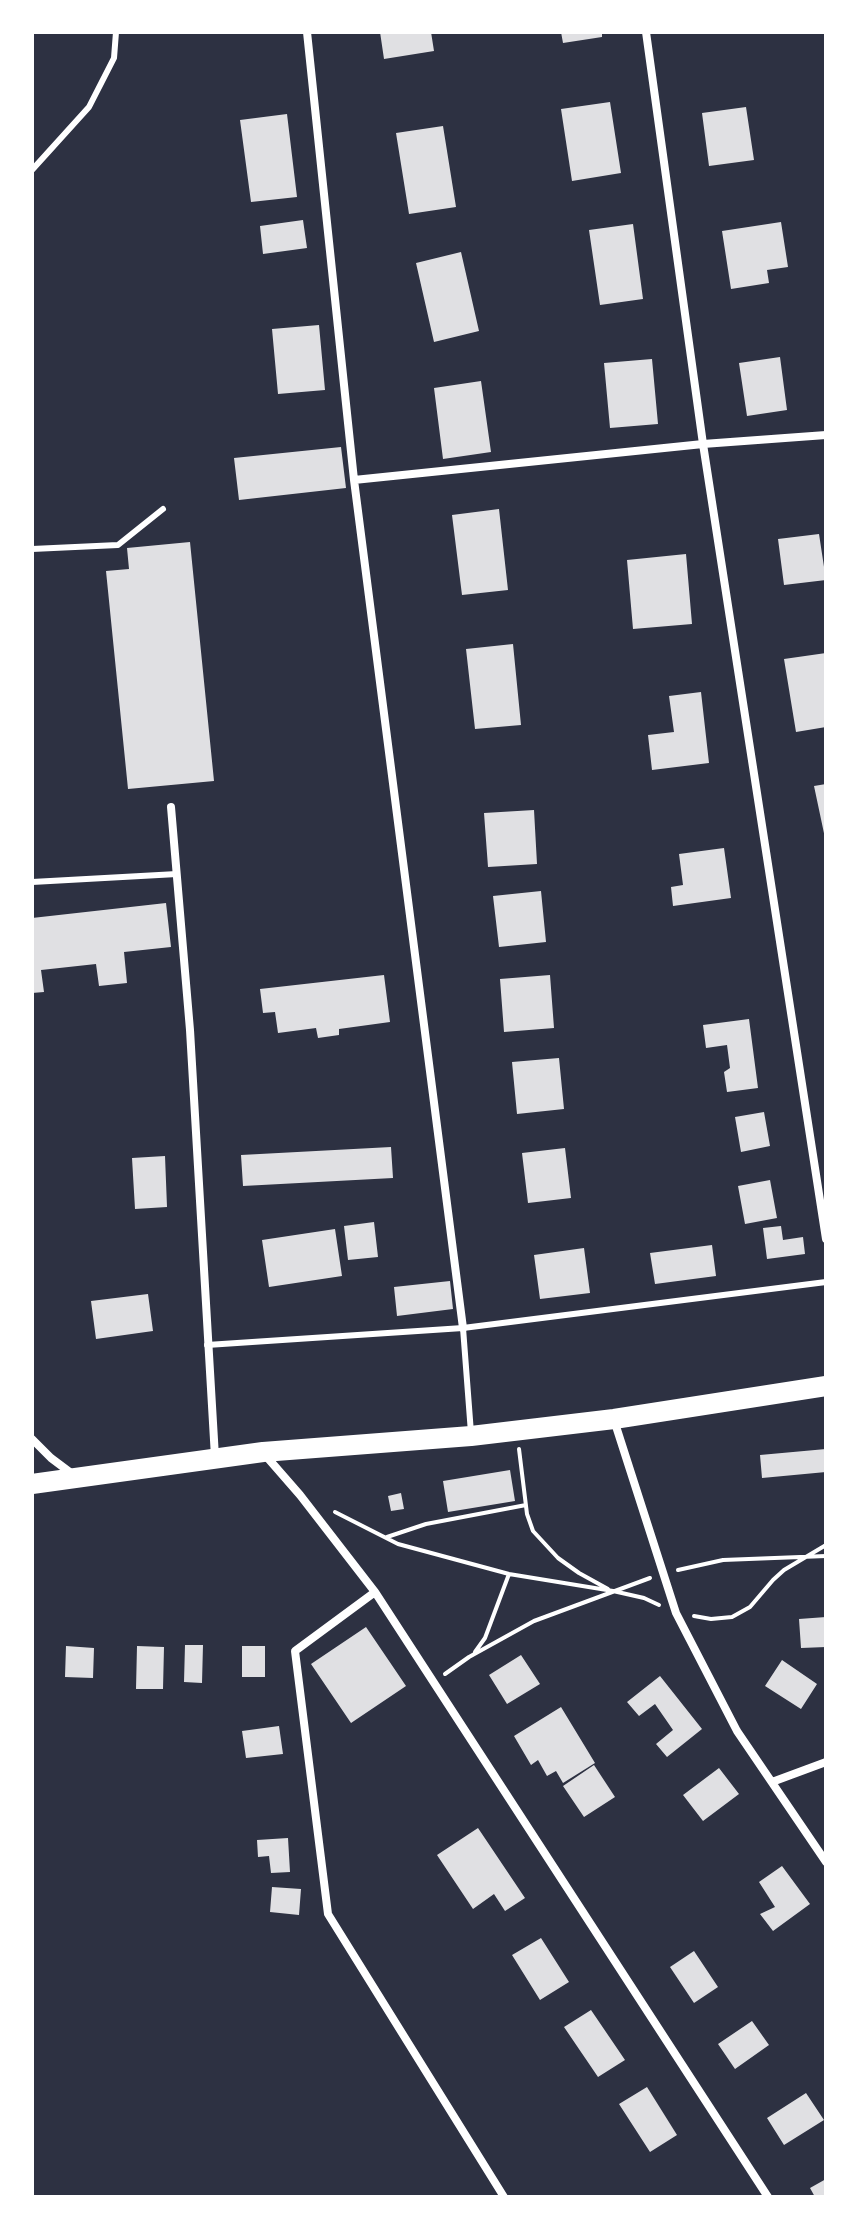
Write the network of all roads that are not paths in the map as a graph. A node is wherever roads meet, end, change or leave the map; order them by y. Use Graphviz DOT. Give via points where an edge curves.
graph roads {
  1 [pos="116,32"];
  2 [pos="307,32"];
  3 [pos="646,32"];
  4 [pos="32,170"];
  5 [pos="826,435"];
  6 [pos="703,444"];
  7 [pos="354,480"];
  8 [pos="163,509"];
  9 [pos="32,549"];
  10 [pos="171,807"];
  11 [pos="177,874"];
  12 [pos="32,882"];
  13 [pos="826,1239"];
  14 [pos="826,1282"];
  15 [pos="463,1328"];
  16 [pos="207,1345"];
  17 [pos="826,1386"];
  18 [pos="614,1419"];
  19 [pos="471,1436"];
  20 [pos="32,1439"];
  21 [pos="263,1452"];
  22 [pos="215,1459"];
  23 [pos="79,1479"];
  24 [pos="32,1484"];
  25 [pos="375,1592"];
  26 [pos="826,1762"];
  27 [pos="772,1782"];
  28 [pos="826,1862"];
  29 [pos="504,2197"];
  30 [pos="768,2197"];
  1 -- 4 [label="lane" via="114,58 89,107"];
  2 -- 7 [label="street"];
  3 -- 6 [label="street"];
  5 -- 6 [label="street"];
  6 -- 7 [label="street"];
  6 -- 13 [label="street"];
  7 -- 15 [label="street"];
  8 -- 9 [label="lane" via="118,545"];
  10 -- 11 [label="street"];
  11 -- 12 [label="lane"];
  11 -- 16 [label="street"];
  14 -- 15 [label="lane"];
  15 -- 16 [label="lane"];
  15 -- 19 [label="lane"];
  16 -- 22 [label="street"];
  17 -- 18 [label="main road"];
  18 -- 19 [label="main road"];
  18 -- 27 [label="street" via="676,1613 737,1731"];
  19 -- 21 [label="main road"];
  20 -- 23 [label="street"];
  21 -- 22 [label="main road"];
  21 -- 25 [label="street"];
  22 -- 23 [label="main road"];
  23 -- 24 [label="main road"];
  25 -- 29 [label="street" via="295,1651 328,1914"];
  25 -- 30 [label="street"];
  26 -- 27 [label="street"];
  27 -- 28 [label="street"];
}
